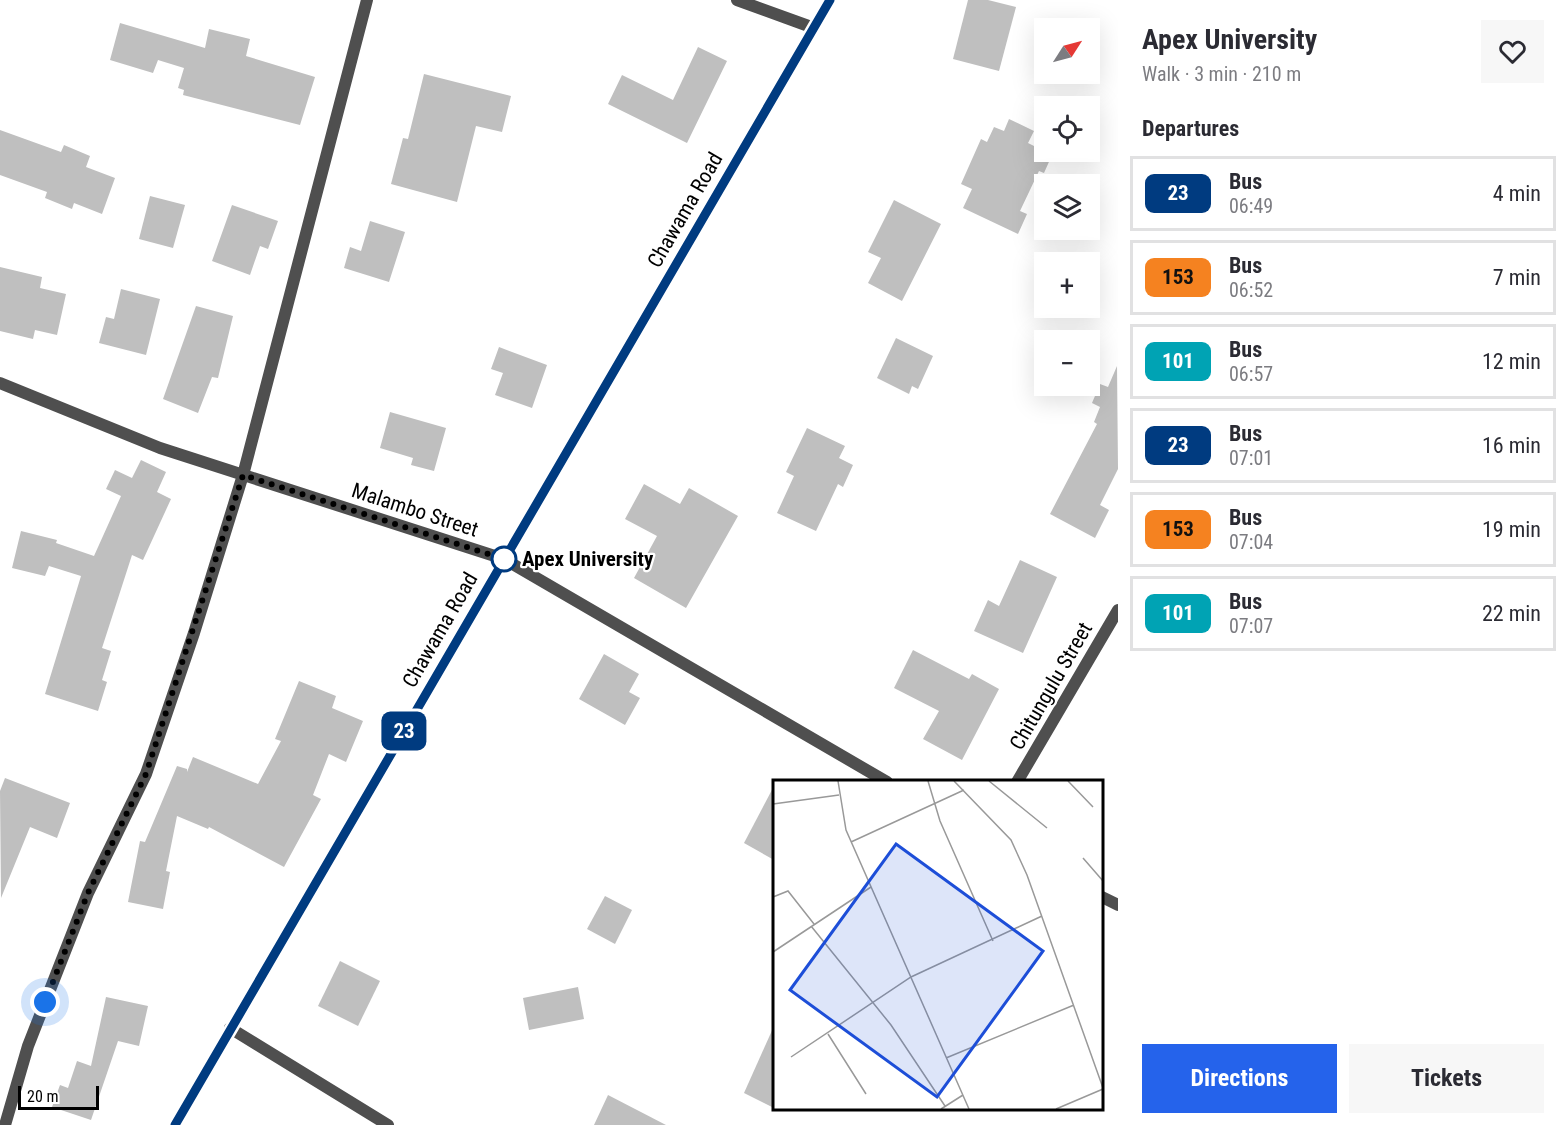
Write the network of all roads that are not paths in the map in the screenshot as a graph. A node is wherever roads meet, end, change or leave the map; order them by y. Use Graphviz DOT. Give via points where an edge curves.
graph roads {
  1 [pos="367,0"];
  2 [pos="737,0"];
  3 [pos="830,0"];
  4 [pos="814,28"];
  5 [pos="0,383"];
  6 [pos="243,475"];
  7 [pos="504,559"];
  8 [pos="1118,610"];
  9 [pos="884,780"];
  10 [pos="1018,780"];
  11 [pos="1103,898"];
  12 [pos="1118,905"];
  13 [pos="231,1028"];
  14 [pos="5,1125"];
  15 [pos="175,1125"];
  16 [pos="388,1125"];
  1 -- 6 [label="street"];
  2 -- 4 [label="street"];
  3 -- 4 [label="street, Chawama Road"];
  4 -- 7 [label="street, Chawama Road"];
  5 -- 6 [label="street, Malambo Street" via="160,448"];
  6 -- 7 [label="street, Malambo Street"];
  6 -- 14 [label="street" via="146,774 88,893 28,1046"];
  7 -- 9 [label="street, Malambo Street"];
  7 -- 13 [label="street, Chawama Road"];
  8 -- 10 [label="street, Chitungulu Street"];
  11 -- 12 [label="street"];
  13 -- 15 [label="street, Chawama Road"];
  13 -- 16 [label="street"];
}
